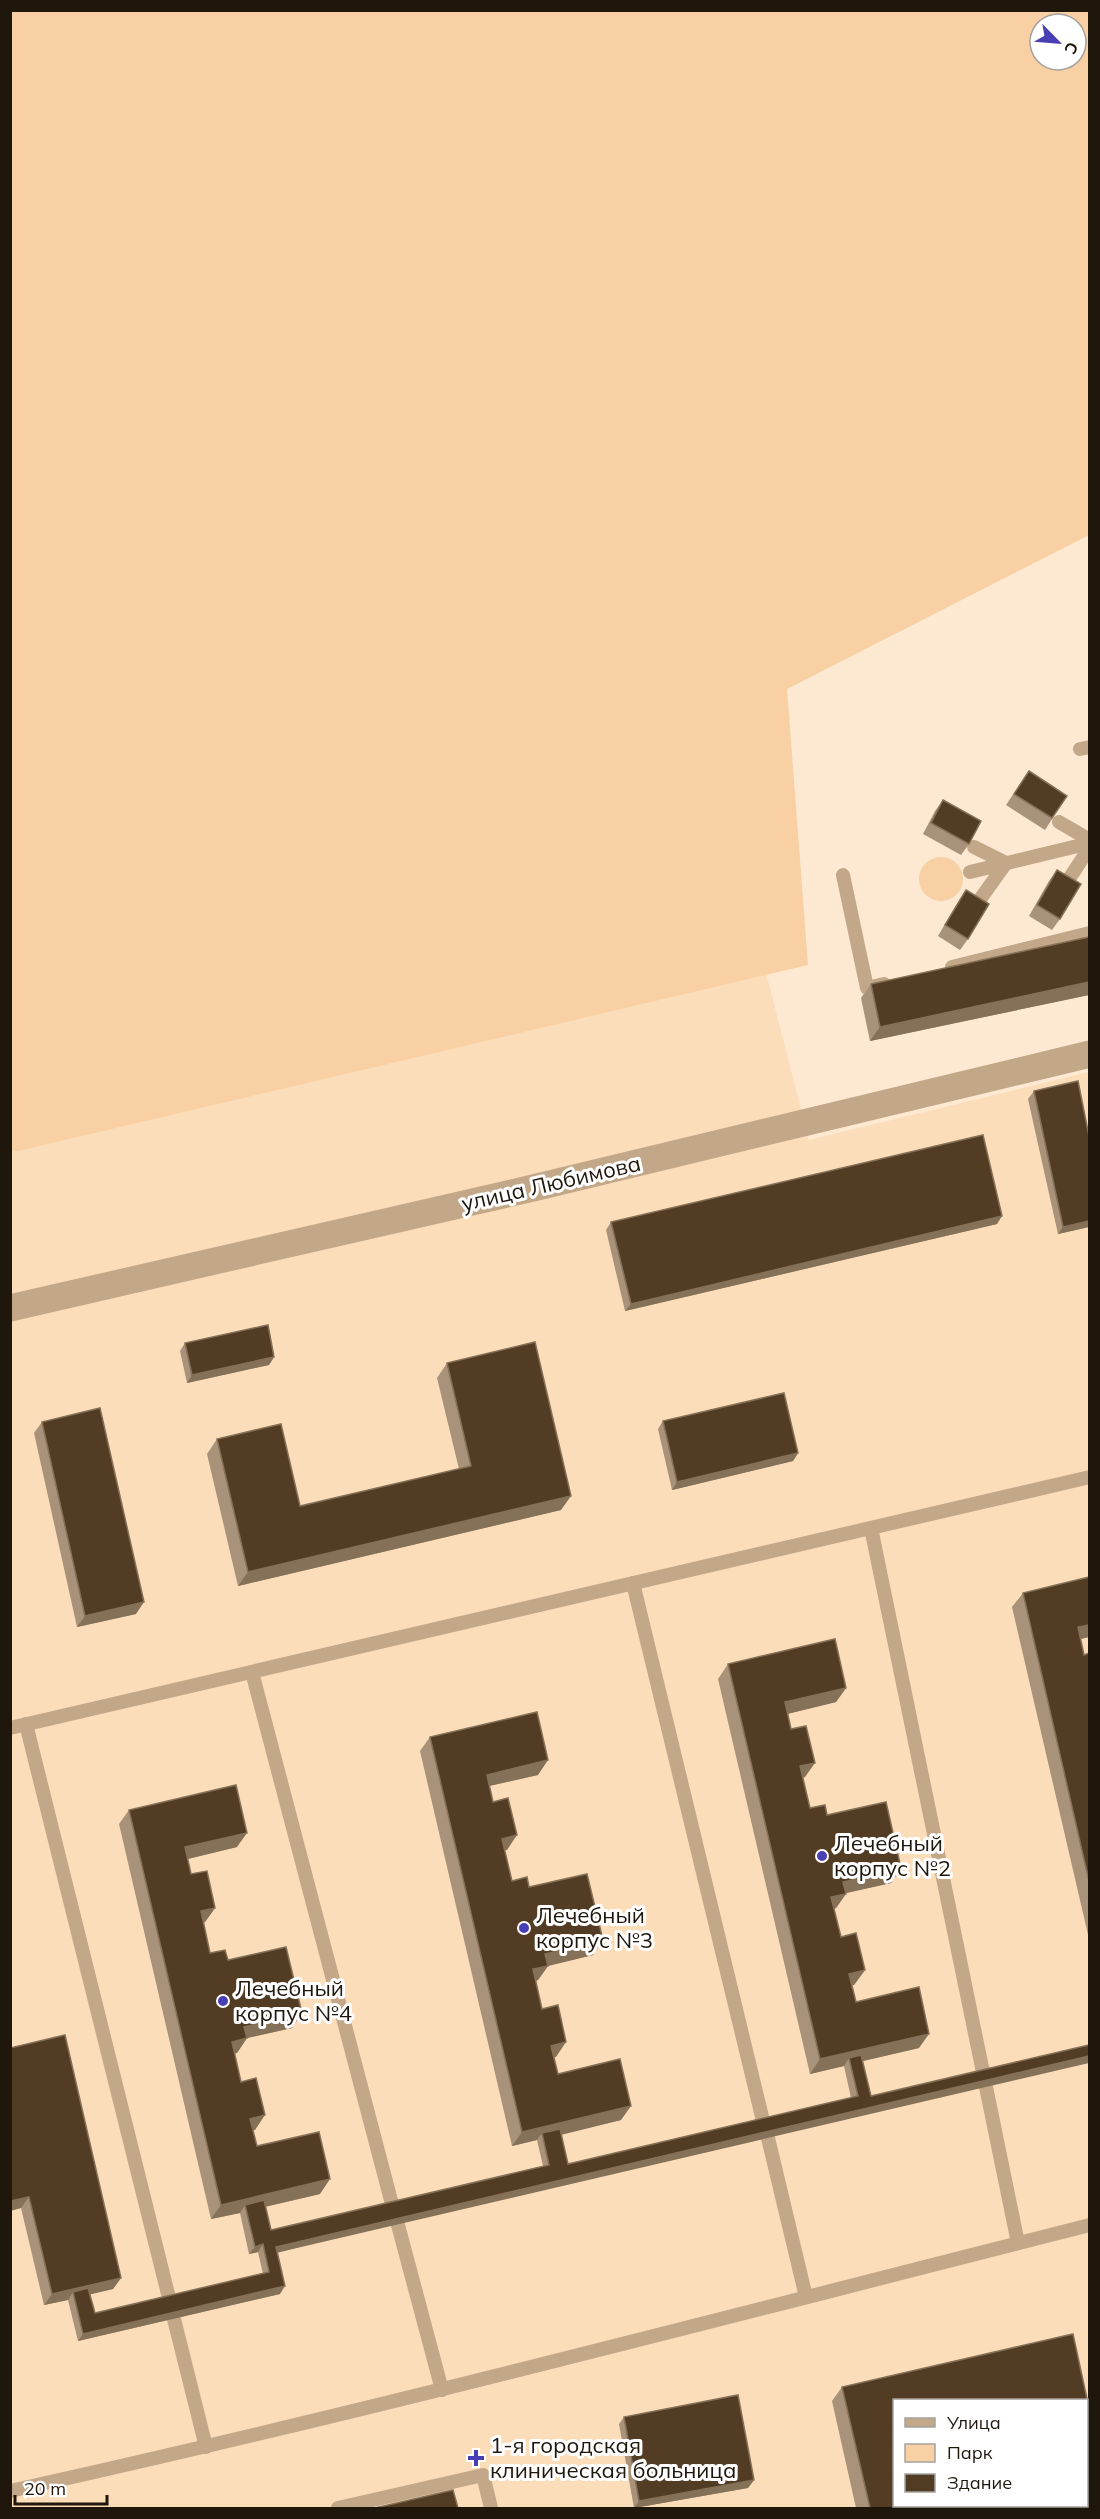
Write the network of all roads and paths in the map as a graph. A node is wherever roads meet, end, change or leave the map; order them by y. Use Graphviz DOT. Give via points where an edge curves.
graph roads {
  1 [pos="1059,822"];
  2 [pos="1089,843"];
  3 [pos="974,847"];
  4 [pos="1006,863"];
  5 [pos="970,872"];
  6 [pos="843,875"];
  7 [pos="1069,879"];
  8 [pos="981,898"];
  9 [pos="1089,933"];
  10 [pos="934,972"];
  11 [pos="901,980"];
  12 [pos="1089,1054"];
  13 [pos="10,1308"];
  14 [pos="1089,1477"];
  15 [pos="871,1528"];
  16 [pos="633,1583"];
  17 [pos="252,1672"];
  18 [pos="26,1724"];
  19 [pos="10,1728"];
  20 [pos="393,2208"];
  21 [pos="398,2225"];
  22 [pos="1089,2225"];
  23 [pos="1018,2243"];
  24 [pos="806,2297"];
  25 [pos="170,2302"];
  26 [pos="174,2319"];
  27 [pos="442,2390"];
  28 [pos="206,2448"];
  29 [pos="10,2491"];
  30 [pos="338,2508"];
  31 [pos="491,2508"];
  1 -- 2 [label="lane"];
  2 -- 4 [label="lane"];
  2 -- 7 [label="lane"];
  3 -- 4 [label="lane"];
  4 -- 5 [label="lane"];
  4 -- 8 [label="lane"];
  6 -- 11 [label="lane" via="867,988"];
  9 -- 10 [label="lane"];
  12 -- 13 [label="street, улица Любимова"];
  14 -- 15 [label="lane"];
  15 -- 16 [label="lane"];
  15 -- 23 [label="lane"];
  16 -- 17 [label="lane"];
  16 -- 24 [label="lane"];
  17 -- 18 [label="lane"];
  17 -- 20 [label="lane"];
  18 -- 19 [label="lane"];
  18 -- 25 [label="lane"];
  21 -- 27 [label="lane"];
  22 -- 23 [label="lane"];
  23 -- 24 [label="lane"];
  24 -- 27 [label="lane"];
  26 -- 28 [label="lane"];
  27 -- 28 [label="lane"];
  28 -- 29 [label="lane"];
  30 -- 31 [label="lane" via="483,2475"];
}
